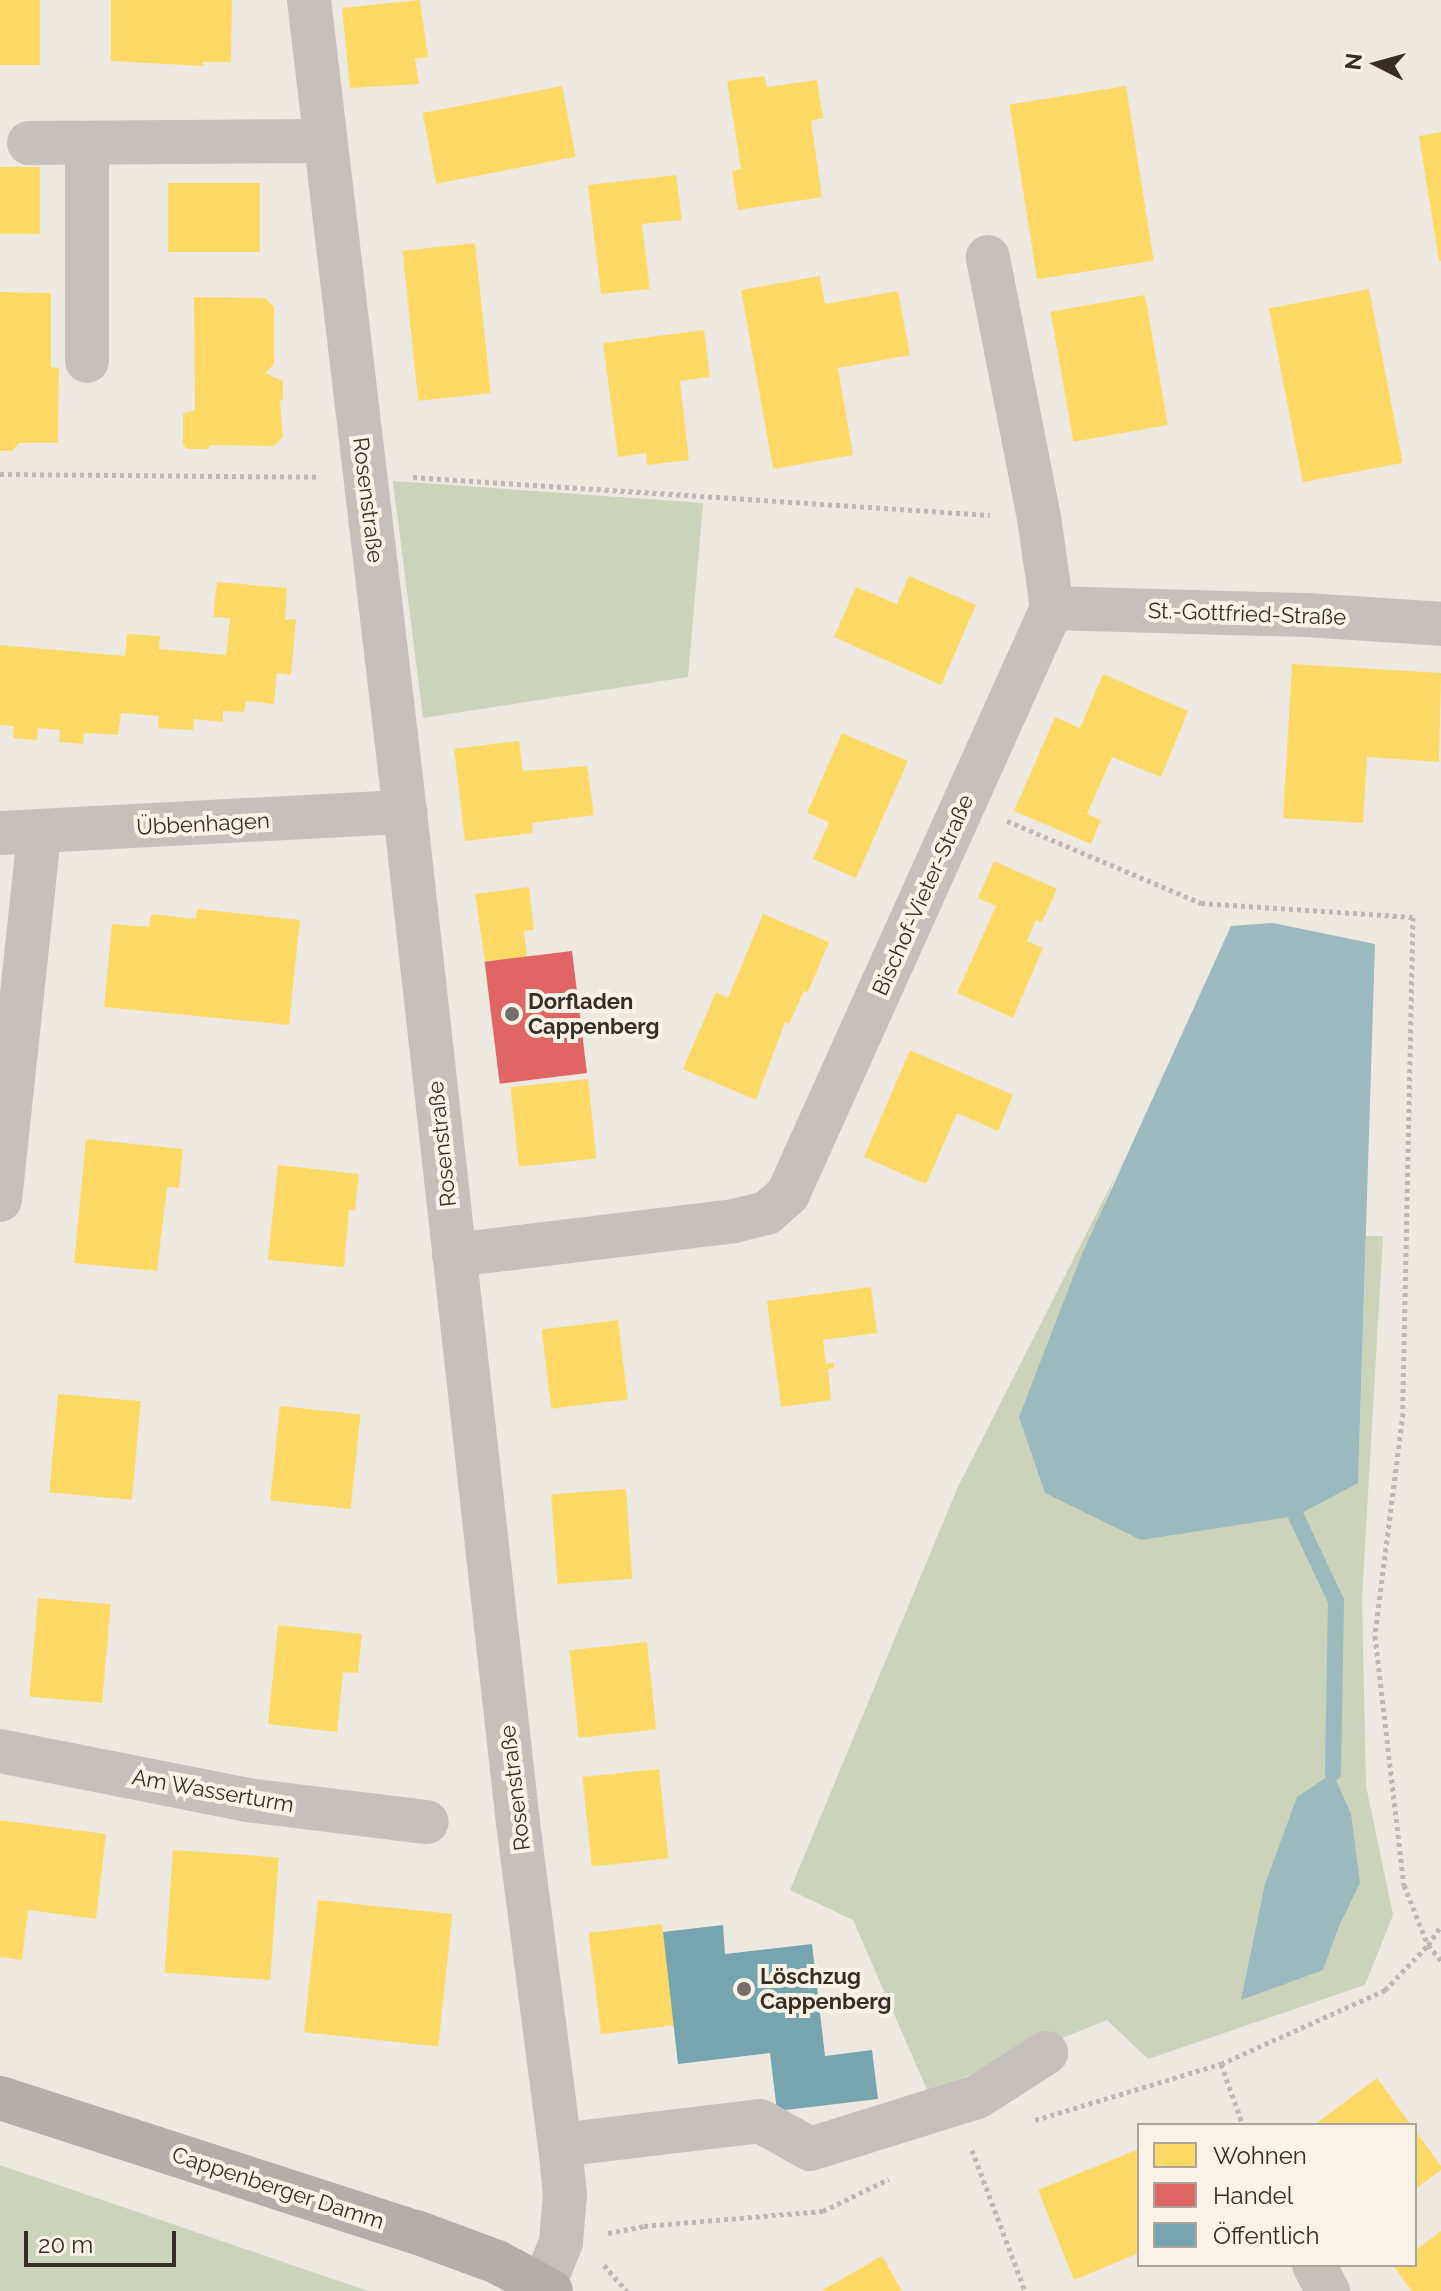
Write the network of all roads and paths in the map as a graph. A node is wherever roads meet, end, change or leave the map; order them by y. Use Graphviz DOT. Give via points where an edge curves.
graph roads {
  1 [pos="309,0"];
  2 [pos="325,141"];
  3 [pos="29,143"];
  4 [pos="87,143"];
  5 [pos="988,257"];
  6 [pos="87,361"];
  7 [pos="0,474"];
  8 [pos="365,477"];
  9 [pos="1039,518"];
  10 [pos="1052,608"];
  11 [pos="1441,624"];
  12 [pos="963,802"];
  13 [pos="405,812"];
  14 [pos="19,834"];
  15 [pos="0,1200"];
  16 [pos="454,1255"];
  17 [pos="0,1751"];
  18 [pos="427,1822"];
  19 [pos="1441,1926"];
  20 [pos="1428,1945"];
  21 [pos="1441,1960"];
  22 [pos="1046,2053"];
  23 [pos="1221,2064"];
  24 [pos="0,2098"];
  25 [pos="1028,2122"];
  26 [pos="1242,2123"];
  27 [pos="968,2140"];
  28 [pos="560,2145"];
  29 [pos="902,2172"];
  30 [pos="561,2242"];
  31 [pos="1315,2267"];
  32 [pos="548,2288"];
  33 [pos="1025,2291"];
  34 [pos="1328,2291"];
  1 -- 2 [label="street, Rosenstraße"];
  2 -- 4 [label="street"];
  2 -- 8 [label="street, Rosenstraße"];
  3 -- 4 [label="street"];
  4 -- 6 [label="street"];
  5 -- 9 [label="street"];
  7 -- 8 [label="path"];
  8 -- 9 [label="path"];
  8 -- 13 [label="street, Rosenstraße"];
  9 -- 10 [label="street"];
  10 -- 11 [label="street, St.-Gottfried-Straße"];
  10 -- 12 [label="street, Bischof-Vieter-Straße"];
  12 -- 16 [label="street, Bischof-Vieter-Straße" via="788,1194 767,1213"];
  12 -- 20 [label="path" via="1201,903 1413,917 1403,1413 1375,1636 1404,1885"];
  13 -- 14 [label="street, Übbenhagen"];
  13 -- 16 [label="street, Rosenstraße"];
  14 -- 15 [label="street"];
  16 -- 28 [label="street, Rosenstraße"];
  17 -- 18 [label="street, Am Wasserturm" via="247,1800"];
  19 -- 20 [label="path"];
  20 -- 21 [label="path"];
  20 -- 23 [label="path" via="1385,1990"];
  22 -- 28 [label="street" via="977,2097 810,2149 760,2121"];
  23 -- 25 [label="path"];
  23 -- 26 [label="path"];
  24 -- 32 [label="main road, Cappenberger Damm" via="416,2232 497,2262"];
  27 -- 33 [label="path"];
  28 -- 30 [label="street, Rosenstraße" via="565,2195"];
  29 -- 30 [label="path" via="823,2211 644,2226"];
  30 -- 32 [label="street, Rosenstraße"];
  31 -- 34 [label="street"];
}
